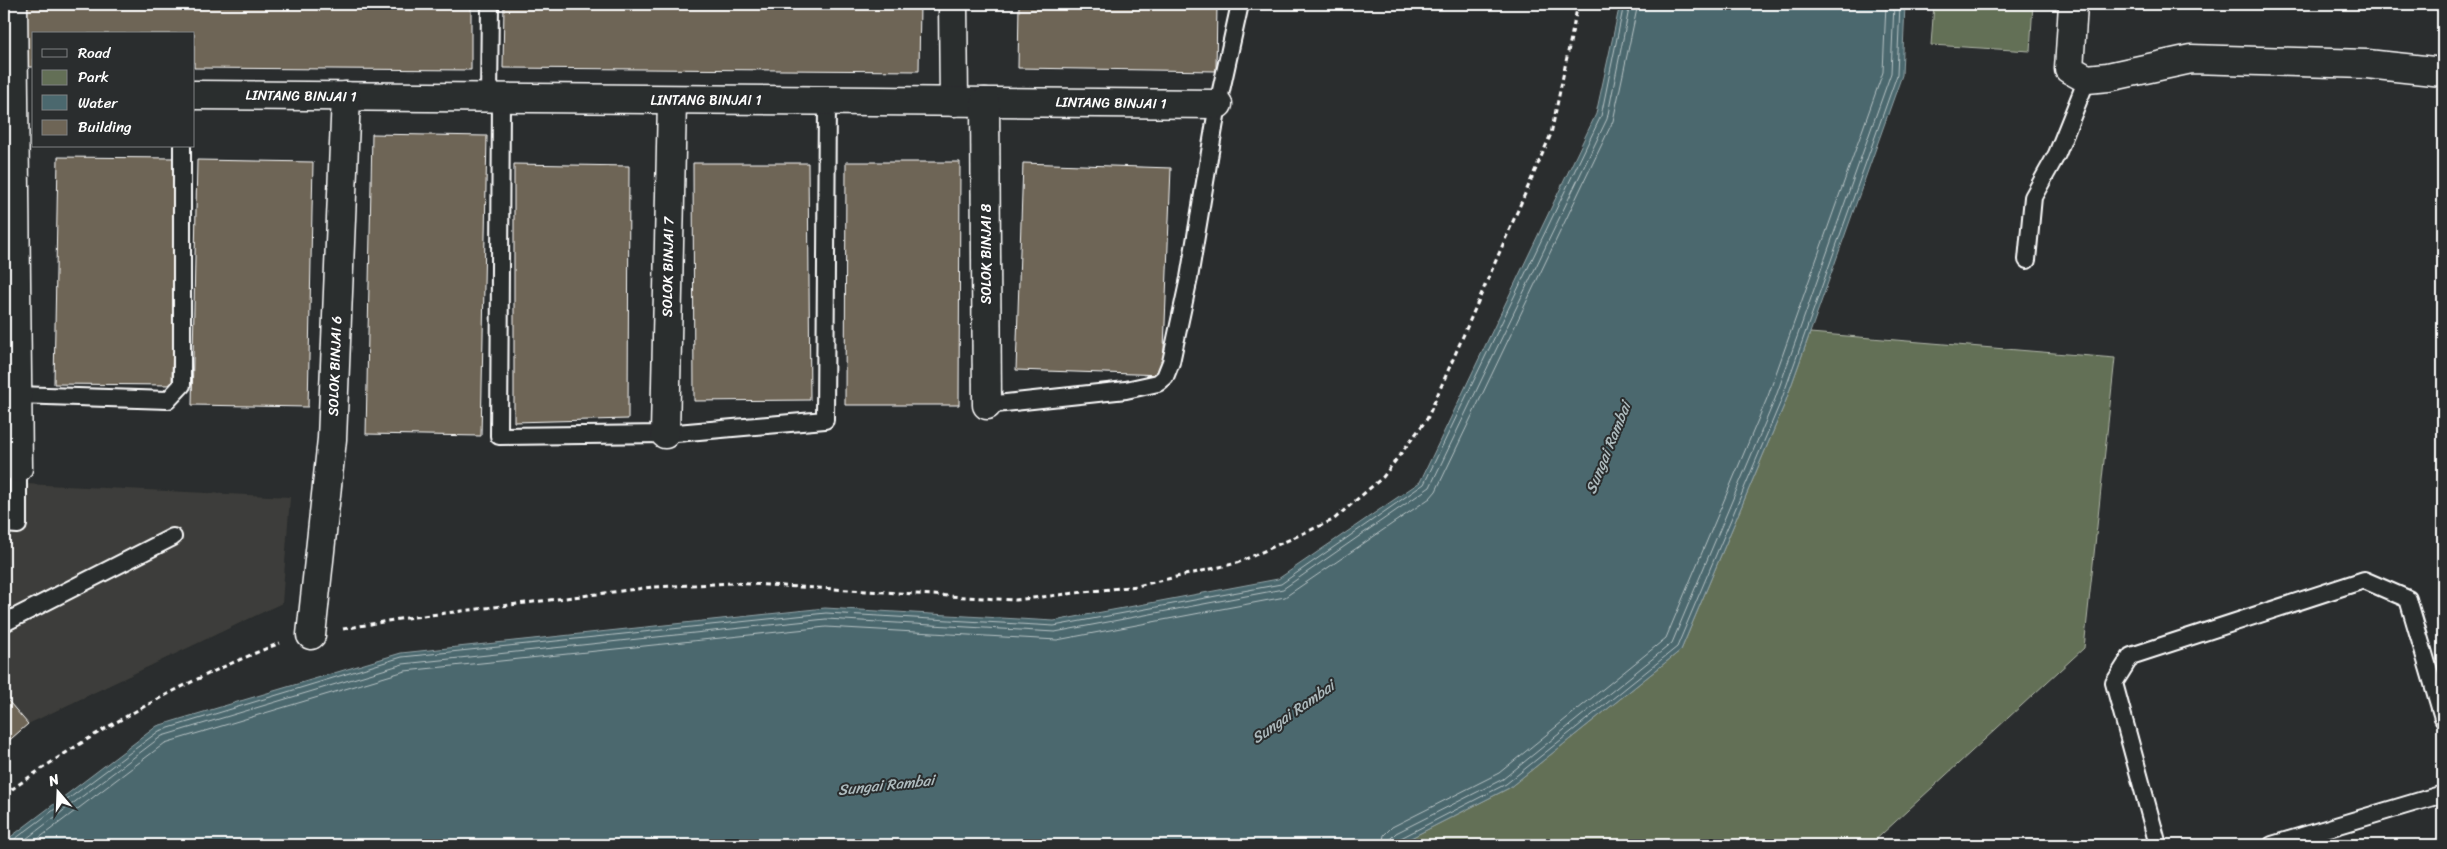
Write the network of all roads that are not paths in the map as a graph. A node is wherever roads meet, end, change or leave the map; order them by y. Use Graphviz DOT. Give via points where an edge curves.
graph roads {
  1 [pos="13,4"];
  2 [pos="490,4"];
  3 [pos="952,4"];
  4 [pos="1240,4"];
  5 [pos="2074,4"];
  6 [pos="2443,72"];
  7 [pos="2087,79"];
  8 [pos="17,94"];
  9 [pos="195,95"];
  10 [pos="346,96"];
  11 [pos="495,98"];
  12 [pos="672,100"];
  13 [pos="828,101"];
  14 [pos="954,102"];
  15 [pos="985,102"];
  16 [pos="1218,104"];
  17 [pos="182,148"];
  18 [pos="2027,260"];
  19 [pos="10,340"];
  20 [pos="17,395"];
  21 [pos="987,405"];
  22 [pos="665,434"];
  23 [pos="18,468"];
  24 [pos="4,524"];
  25 [pos="173,537"];
  26 [pos="4,623"];
  27 [pos="311,635"];
  28 [pos="2443,718"];
  29 [pos="2443,794"];
  30 [pos="2158,845"];
  31 [pos="2272,845"];
  1 -- 8 [label="street"];
  2 -- 11 [label="lane"];
  3 -- 14 [label="street"];
  4 -- 16 [label="lane"];
  5 -- 7 [label="street" via="2069,69"];
  6 -- 7 [label="street" via="2367,64 2191,59"];
  7 -- 18 [label="lane" via="2057,154 2033,197"];
  8 -- 19 [label="street"];
  9 -- 10 [label="street, LINTANG BINJAI 1"];
  10 -- 11 [label="street, LINTANG BINJAI 1"];
  10 -- 27 [label="street, SOLOK BINJAI 6" via="332,439"];
  11 -- 12 [label="street, LINTANG BINJAI 1"];
  11 -- 22 [label="lane" via="499,436"];
  12 -- 13 [label="street, LINTANG BINJAI 1"];
  12 -- 22 [label="street, SOLOK BINJAI 7"];
  13 -- 14 [label="street, LINTANG BINJAI 1"];
  13 -- 22 [label="lane" via="825,420"];
  14 -- 15 [label="street, LINTANG BINJAI 1"];
  15 -- 16 [label="street, LINTANG BINJAI 1"];
  15 -- 21 [label="street, SOLOK BINJAI 8"];
  16 -- 21 [label="lane" via="1189,278 1166,377 1126,390"];
  17 -- 20 [label="lane" via="182,386 168,400"];
  19 -- 20 [label="street"];
  20 -- 23 [label="street"];
  23 -- 24 [label="lane" via="18,525"];
  25 -- 26 [label="lane"];
  28 -- 30 [label="lane" via="2408,599 2364,580 2132,656 2114,683"];
  29 -- 31 [label="lane"];
}
